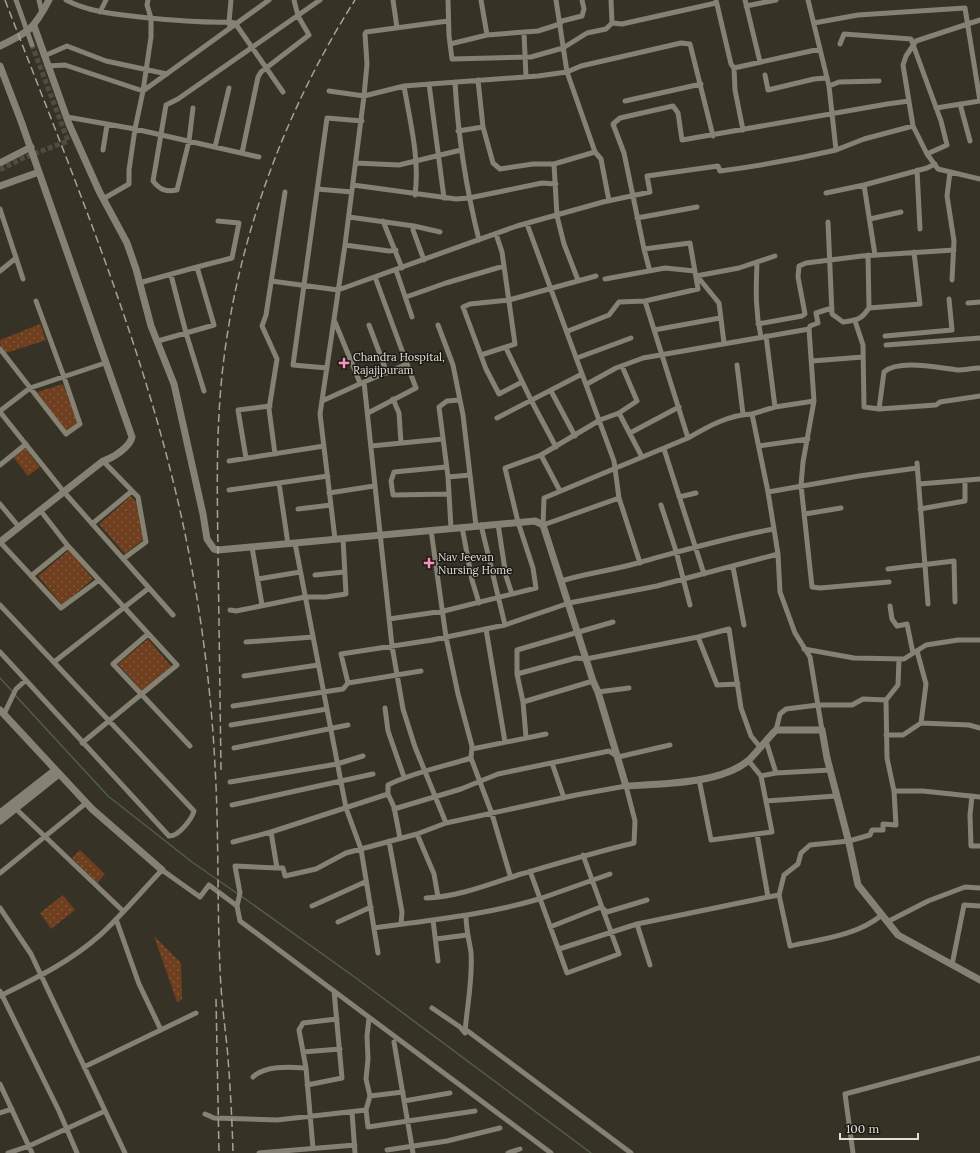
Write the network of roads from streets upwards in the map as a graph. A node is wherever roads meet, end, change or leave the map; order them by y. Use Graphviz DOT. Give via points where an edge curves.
graph roads {
  1 [pos="16,0"];
  2 [pos="39,0"];
  3 [pos="49,0"];
  4 [pos="66,0"];
  5 [pos="106,0"];
  6 [pos="148,0"];
  7 [pos="231,0"];
  8 [pos="269,0"];
  9 [pos="294,0"];
  10 [pos="320,0"];
  11 [pos="393,0"];
  12 [pos="448,0"];
  13 [pos="481,0"];
  14 [pos="556,0"];
  15 [pos="582,0"];
  16 [pos="611,0"];
  17 [pos="745,0"];
  18 [pos="776,0"];
  19 [pos="808,0"];
  20 [pos="716,1"];
  21 [pos="746,6"];
  22 [pos="100,12"];
  23 [pos="42,14"];
  24 [pos="298,16"];
  25 [pos="151,18"];
  26 [pos="980,20"];
  27 [pos="448,21"];
  28 [pos="236,23"];
  29 [pos="612,23"];
  30 [pos="814,23"];
  31 [pos="967,23"];
  32 [pos="229,24"];
  33 [pos="560,24"];
  34 [pos="34,26"];
  35 [pos="397,28"];
  36 [pos="27,33"];
  37 [pos="524,33"];
  38 [pos="487,35"];
  39 [pos="450,44"];
  40 [pos="840,44"];
  41 [pos="32,45"];
  42 [pos="0,46"];
  43 [pos="914,46"];
  44 [pos="252,47"];
  45 [pos="564,48"];
  46 [pos="820,49"];
  47 [pos="44,56"];
  48 [pos="524,58"];
  49 [pos="760,62"];
  50 [pos="0,66"];
  51 [pos="47,66"];
  52 [pos="265,67"];
  53 [pos="734,68"];
  54 [pos="146,70"];
  55 [pos="567,72"];
  56 [pos="167,74"];
  57 [pos="765,75"];
  58 [pos="526,77"];
  59 [pos="826,78"];
  60 [pos="478,80"];
  61 [pos="879,81"];
  62 [pos="455,82"];
  63 [pos="429,84"];
  64 [pos="701,84"];
  65 [pos="404,86"];
  66 [pos="829,86"];
  67 [pos="229,88"];
  68 [pos="143,91"];
  69 [pos="329,91"];
  70 [pos="283,92"];
  71 [pos="364,96"];
  72 [pos="625,101"];
  73 [pos="909,101"];
  74 [pos="980,101"];
  75 [pos="960,104"];
  76 [pos="193,108"];
  77 [pos="936,108"];
  78 [pos="832,113"];
  79 [pos="67,117"];
  80 [pos="362,121"];
  81 [pos="107,124"];
  82 [pos="913,126"];
  83 [pos="483,127"];
  84 [pos="135,129"];
  85 [pos="743,130"];
  86 [pos="458,131"];
  87 [pos="161,135"];
  88 [pos="713,136"];
  89 [pos="189,141"];
  90 [pos="970,141"];
  91 [pos="215,147"];
  92 [pos="31,148"];
  93 [pos="102,150"];
  94 [pos="461,150"];
  95 [pos="836,150"];
  96 [pos="595,152"];
  97 [pos="242,153"];
  98 [pos="927,154"];
  99 [pos="438,156"];
  100 [pos="259,157"];
  101 [pos="416,162"];
  102 [pos="0,163"];
  103 [pos="356,163"];
  104 [pos="554,164"];
  105 [pos="935,164"];
  106 [pos="918,170"];
  107 [pos="39,172"];
  108 [pos="950,172"];
  109 [pos="980,179"];
  110 [pos="556,184"];
  111 [pos="353,185"];
  112 [pos="864,185"];
  113 [pos="0,186"];
  114 [pos="317,188"];
  115 [pos="285,192"];
  116 [pos="352,192"];
  117 [pos="826,193"];
  118 [pos="415,195"];
  119 [pos="632,196"];
  120 [pos="444,198"];
  121 [pos="468,198"];
  122 [pos="103,199"];
  123 [pos="609,200"];
  124 [pos="697,207"];
  125 [pos="0,209"];
  126 [pos="901,212"];
  127 [pos="557,216"];
  128 [pos="349,217"];
  129 [pos="637,218"];
  130 [pos="870,219"];
  131 [pos="218,221"];
  132 [pos="383,221"];
  133 [pos="828,222"];
  134 [pos="527,224"];
  135 [pos="414,226"];
  136 [pos="920,228"];
  137 [pos="440,232"];
  138 [pos="496,234"];
  139 [pos="479,240"];
  140 [pos="345,245"];
  141 [pos="644,249"];
  142 [pos="396,250"];
  143 [pos="954,250"];
  144 [pos="914,252"];
  145 [pos="875,255"];
  146 [pos="775,256"];
  147 [pos="868,256"];
  148 [pos="16,258"];
  149 [pos="830,259"];
  150 [pos="424,260"];
  151 [pos="757,262"];
  152 [pos="504,266"];
  153 [pos="197,267"];
  154 [pos="402,268"];
  155 [pos="649,268"];
  156 [pos="396,270"];
  157 [pos="0,271"];
  158 [pos="696,273"];
  159 [pos="171,275"];
  160 [pos="596,276"];
  161 [pos="375,277"];
  162 [pos="23,279"];
  163 [pos="605,279"];
  164 [pos="578,280"];
  165 [pos="952,280"];
  166 [pos="271,281"];
  167 [pos="139,284"];
  168 [pos="304,285"];
  169 [pos="551,288"];
  170 [pos="338,290"];
  171 [pos="406,297"];
  172 [pos="949,299"];
  173 [pos="508,300"];
  174 [pos="36,301"];
  175 [pos="645,301"];
  176 [pos="980,302"];
  177 [pos="968,303"];
  178 [pos="832,308"];
  179 [pos="869,308"];
  180 [pos="412,317"];
  181 [pos="720,318"];
  182 [pos="334,320"];
  183 [pos="855,321"];
  184 [pos="758,324"];
  185 [pos="369,325"];
  186 [pos="438,325"];
  187 [pos="809,329"];
  188 [pos="654,330"];
  189 [pos="952,330"];
  190 [pos="568,331"];
  191 [pos="186,333"];
  192 [pos="885,336"];
  193 [pos="764,337"];
  194 [pos="631,338"];
  195 [pos="980,338"];
  196 [pos="953,340"];
  197 [pos="158,341"];
  198 [pos="724,342"];
  199 [pos="886,345"];
  200 [pos="506,348"];
  201 [pos="0,349"];
  202 [pos="481,355"];
  203 [pos="663,356"];
  204 [pos="863,357"];
  205 [pos="577,358"];
  206 [pos="812,361"];
  207 [pos="105,364"];
  208 [pos="407,364"];
  209 [pos="737,365"];
  210 [pos="622,366"];
  211 [pos="327,368"];
  212 [pos="980,368"];
  213 [pos="387,372"];
  214 [pos="582,374"];
  215 [pos="64,377"];
  216 [pos="522,382"];
  217 [pos="362,383"];
  218 [pos="587,384"];
  219 [pos="30,388"];
  220 [pos="204,391"];
  221 [pos="551,392"];
  222 [pos="980,396"];
  223 [pos="393,399"];
  224 [pos="460,400"];
  225 [pos="531,400"];
  226 [pos="322,401"];
  227 [pos="814,401"];
  228 [pos="270,406"];
  229 [pos="679,407"];
  230 [pos="775,407"];
  231 [pos="879,409"];
  232 [pos="0,411"];
  233 [pos="368,413"];
  234 [pos="619,413"];
  235 [pos="743,414"];
  236 [pos="752,414"];
  237 [pos="497,418"];
  238 [pos="600,420"];
  239 [pos="630,433"];
  240 [pos="575,436"];
  241 [pos="688,438"];
  242 [pos="443,439"];
  243 [pos="808,439"];
  244 [pos="401,443"];
  245 [pos="26,444"];
  246 [pos="324,446"];
  247 [pos="371,446"];
  248 [pos="759,446"];
  249 [pos="556,447"];
  250 [pos="664,449"];
  251 [pos="275,454"];
  252 [pos="541,456"];
  253 [pos="642,457"];
  254 [pos="246,458"];
  255 [pos="103,461"];
  256 [pos="228,461"];
  257 [pos="0,465"];
  258 [pos="446,467"];
  259 [pos="614,469"];
  260 [pos="470,475"];
  261 [pos="328,476"];
  262 [pos="448,477"];
  263 [pos="980,479"];
  264 [pos="965,480"];
  265 [pos="279,483"];
  266 [pos="918,484"];
  267 [pos="801,485"];
  268 [pos="374,486"];
  269 [pos="229,490"];
  270 [pos="132,491"];
  271 [pos="560,491"];
  272 [pos="64,492"];
  273 [pos="768,492"];
  274 [pos="329,493"];
  275 [pos="696,493"];
  276 [pos="448,494"];
  277 [pos="679,497"];
  278 [pos="619,498"];
  279 [pos="0,504"];
  280 [pos="331,505"];
  281 [pos="661,505"];
  282 [pos="841,508"];
  283 [pos="298,509"];
  284 [pos="920,509"];
  285 [pos="40,510"];
  286 [pos="805,514"];
  287 [pos="518,522"];
  288 [pos="92,524"];
  289 [pos="498,524"];
  290 [pos="543,525"];
  291 [pos="479,526"];
  292 [pos="19,527"];
  293 [pos="462,527"];
  294 [pos="451,528"];
  295 [pos="774,529"];
  296 [pos="431,530"];
  297 [pos="379,534"];
  298 [pos="339,538"];
  299 [pos="0,542"];
  300 [pos="291,544"];
  301 [pos="68,546"];
  302 [pos="695,546"];
  303 [pos="252,547"];
  304 [pos="676,551"];
  305 [pos="778,554"];
  306 [pos="123,559"];
  307 [pos="640,563"];
  308 [pos="924,565"];
  309 [pos="733,567"];
  310 [pos="888,569"];
  311 [pos="300,572"];
  312 [pos="344,572"];
  313 [pos="315,574"];
  314 [pos="704,574"];
  315 [pos="31,576"];
  316 [pos="258,579"];
  317 [pos="684,579"];
  318 [pos="99,580"];
  319 [pos="561,581"];
  320 [pos="889,582"];
  321 [pos="148,588"];
  322 [pos="512,594"];
  323 [pos="305,597"];
  324 [pos="499,597"];
  325 [pos="479,602"];
  326 [pos="955,602"];
  327 [pos="569,603"];
  328 [pos="928,604"];
  329 [pos="0,605"];
  330 [pos="690,605"];
  331 [pos="262,606"];
  332 [pos="890,606"];
  333 [pos="124,607"];
  334 [pos="230,610"];
  335 [pos="444,611"];
  336 [pos="173,615"];
  337 [pos="389,619"];
  338 [pos="613,622"];
  339 [pos="505,625"];
  340 [pos="744,625"];
  341 [pos="486,629"];
  342 [pos="578,631"];
  343 [pos="148,634"];
  344 [pos="313,637"];
  345 [pos="446,637"];
  346 [pos="698,637"];
  347 [pos="980,640"];
  348 [pos="246,642"];
  349 [pos="392,646"];
  350 [pos="804,649"];
  351 [pos="0,652"];
  352 [pos="915,652"];
  353 [pos="586,659"];
  354 [pos="899,659"];
  355 [pos="54,662"];
  356 [pos="318,665"];
  357 [pos="421,671"];
  358 [pos="517,674"];
  359 [pos="397,675"];
  360 [pos="244,676"];
  361 [pos="25,681"];
  362 [pos="593,681"];
  363 [pos="348,683"];
  364 [pos="738,684"];
  365 [pos="629,688"];
  366 [pos="323,691"];
  367 [pos="598,692"];
  368 [pos="142,694"];
  369 [pos="886,700"];
  370 [pos="523,702"];
  371 [pos="818,705"];
  372 [pos="233,706"];
  373 [pos="385,708"];
  374 [pos="326,709"];
  375 [pos="2,712"];
  376 [pos="110,721"];
  377 [pos="921,723"];
  378 [pos="231,725"];
  379 [pos="348,725"];
  380 [pos="330,728"];
  381 [pos="980,728"];
  382 [pos="776,730"];
  383 [pos="822,730"];
  384 [pos="546,734"];
  385 [pos="886,735"];
  386 [pos="526,737"];
  387 [pos="766,741"];
  388 [pos="505,742"];
  389 [pos="82,743"];
  390 [pos="670,745"];
  391 [pos="190,746"];
  392 [pos="760,747"];
  393 [pos="234,748"];
  394 [pos="472,749"];
  395 [pos="363,756"];
  396 [pos="618,756"];
  397 [pos="471,758"];
  398 [pos="748,760"];
  399 [pos="552,763"];
  400 [pos="337,764"];
  401 [pos="830,770"];
  402 [pos="57,772"];
  403 [pos="426,772"];
  404 [pos="776,773"];
  405 [pos="373,774"];
  406 [pos="761,776"];
  407 [pos="404,777"];
  408 [pos="699,779"];
  409 [pos="480,781"];
  410 [pos="230,782"];
  411 [pos="341,782"];
  412 [pos="626,786"];
  413 [pos="894,792"];
  414 [pos="388,794"];
  415 [pos="836,796"];
  416 [pos="972,796"];
  417 [pos="435,797"];
  418 [pos="980,797"];
  419 [pos="564,798"];
  420 [pos="766,801"];
  421 [pos="86,803"];
  422 [pos="232,805"];
  423 [pos="13,806"];
  424 [pos="346,807"];
  425 [pos="394,810"];
  426 [pos="0,813"];
  427 [pos="492,814"];
  428 [pos="0,821"];
  429 [pos="446,824"];
  430 [pos="272,832"];
  431 [pos="417,834"];
  432 [pos="757,834"];
  433 [pos="45,836"];
  434 [pos="400,838"];
  435 [pos="389,841"];
  436 [pos="849,841"];
  437 [pos="233,842"];
  438 [pos="980,846"];
  439 [pos="361,849"];
  440 [pos="583,855"];
  441 [pos="277,868"];
  442 [pos="162,870"];
  443 [pos="530,872"];
  444 [pos="0,873"];
  445 [pos="610,874"];
  446 [pos="510,875"];
  447 [pos="593,881"];
  448 [pos="365,882"];
  449 [pos="980,888"];
  450 [pos="779,895"];
  451 [pos="426,898"];
  452 [pos="438,898"];
  453 [pos="541,898"];
  454 [pos="768,898"];
  455 [pos="647,900"];
  456 [pos="237,906"];
  457 [pos="312,906"];
  458 [pos="980,906"];
  459 [pos="371,907"];
  460 [pos="0,908"];
  461 [pos="604,910"];
  462 [pos="123,911"];
  463 [pos="882,915"];
  464 [pos="466,916"];
  465 [pos="116,919"];
  466 [pos="433,920"];
  467 [pos="338,922"];
  468 [pos="887,922"];
  469 [pos="401,924"];
  470 [pos="637,924"];
  471 [pos="550,927"];
  472 [pos="374,928"];
  473 [pos="611,933"];
  474 [pos="467,935"];
  475 [pos="436,939"];
  476 [pos="559,949"];
  477 [pos="378,953"];
  478 [pos="438,961"];
  479 [pos="650,965"];
  480 [pos="952,965"];
  481 [pos="42,976"];
  482 [pos="980,980"];
  483 [pos="334,991"];
  484 [pos="1,994"];
  485 [pos="432,1008"];
  486 [pos="196,1013"];
  487 [pos="369,1018"];
  488 [pos="337,1019"];
  489 [pos="161,1030"];
  490 [pos="465,1033"];
  491 [pos="394,1042"];
  492 [pos="340,1049"];
  493 [pos="303,1052"];
  494 [pos="980,1058"];
  495 [pos="84,1067"];
  496 [pos="306,1068"];
  497 [pos="253,1077"];
  498 [pos="0,1084"];
  499 [pos="307,1085"];
  500 [pos="403,1092"];
  501 [pos="450,1093"];
  502 [pos="370,1096"];
  503 [pos="404,1101"];
  504 [pos="12,1109"];
  505 [pos="366,1110"];
  506 [pos="105,1111"];
  507 [pos="475,1111"];
  508 [pos="352,1112"];
  509 [pos="0,1113"];
  510 [pos="205,1114"];
  511 [pos="309,1116"];
  512 [pos="408,1121"];
  513 [pos="500,1128"];
  514 [pos="67,1129"];
  515 [pos="355,1145"];
  516 [pos="28,1146"];
  517 [pos="412,1146"];
  518 [pos="313,1148"];
  519 [pos="520,1149"];
  520 [pos="387,1150"];
  521 [pos="8,1153"];
  522 [pos="32,1153"];
  523 [pos="77,1153"];
  524 [pos="125,1153"];
  525 [pos="259,1153"];
  526 [pos="355,1153"];
  527 [pos="413,1153"];
  528 [pos="508,1153"];
  529 [pos="551,1153"];
  530 [pos="630,1153"];
  531 [pos="853,1153"];
  1 -- 36 [label="street"];
  2 -- 23 [label="street"];
  3 -- 23 [label="street"];
  4 -- 22 [label="street" via="79,7"];
  5 -- 22 [label="street"];
  6 -- 25 [label="street"];
  7 -- 32 [label="street"];
  8 -- 28 [label="street"];
  9 -- 24 [label="street"];
  10 -- 24 [label="street"];
  11 -- 35 [label="street"];
  12 -- 27 [label="street"];
  13 -- 38 [label="street"];
  14 -- 33 [label="street"];
  15 -- 33 [label="street" via="582,16 562,21"];
  16 -- 29 [label="street"];
  17 -- 21 [label="street"];
  18 -- 21 [label="street"];
  19 -- 30 [label="street"];
  20 -- 29 [label="street" via="622,24"];
  20 -- 53 [label="street"];
  21 -- 49 [label="street"];
  22 -- 25 [label="street"];
  23 -- 34 [label="street"];
  24 -- 44 [label="street"];
  24 -- 52 [label="street" via="309,35"];
  25 -- 32 [label="street"];
  25 -- 54 [label="street"];
  26 -- 31 [label="street"];
  27 -- 35 [label="street"];
  27 -- 39 [label="street"];
  28 -- 32 [label="street"];
  28 -- 44 [label="street"];
  29 -- 45 [label="street" via="606,29 587,33"];
  30 -- 31 [label="street" via="858,16 964,8"];
  30 -- 46 [label="street"];
  31 -- 43 [label="street" via="917,41"];
  31 -- 74 [label="street"];
  32 -- 56 [label="street"];
  33 -- 37 [label="street"];
  33 -- 45 [label="street"];
  34 -- 36 [label="street"];
  34 -- 47 [label="street"];
  35 -- 71 [label="street" via="365,34 367,64"];
  36 -- 41 [label="street"];
  36 -- 42 [label="street"];
  37 -- 38 [label="street"];
  37 -- 48 [label="street"];
  38 -- 39 [label="street"];
  39 -- 48 [label="street" via="452,59"];
  40 -- 43 [label="street" via="844,34 860,34 911,39"];
  43 -- 73 [label="street" via="903,65"];
  43 -- 77 [label="street"];
  44 -- 52 [label="street"];
  44 -- 87 [label="street" via="166,105"];
  45 -- 48 [label="street"];
  45 -- 55 [label="street"];
  46 -- 49 [label="street"];
  46 -- 59 [label="street"];
  47 -- 51 [label="street"];
  47 -- 54 [label="street" via="67,46 106,61"];
  48 -- 58 [label="street"];
  49 -- 53 [label="street"];
  50 -- 92 [label="street"];
  51 -- 68 [label="street" via="65,65"];
  51 -- 79 [label="street"];
  52 -- 70 [label="street"];
  52 -- 97 [label="street" via="258,77"];
  53 -- 85 [label="street" via="735,90"];
  54 -- 56 [label="street"];
  54 -- 68 [label="street"];
  55 -- 58 [label="street"];
  55 -- 64 [label="street" via="580,66 681,43 690,44"];
  55 -- 96 [label="street"];
  56 -- 68 [label="street"];
  57 -- 59 [label="street" via="768,90"];
  58 -- 60 [label="street"];
  59 -- 66 [label="street"];
  60 -- 62 [label="street"];
  60 -- 83 [label="street"];
  61 -- 66 [label="street" via="839,82"];
  62 -- 63 [label="street"];
  62 -- 86 [label="street"];
  63 -- 65 [label="street"];
  63 -- 99 [label="street"];
  64 -- 72 [label="street"];
  64 -- 88 [label="street"];
  65 -- 71 [label="street"];
  65 -- 101 [label="street"];
  66 -- 78 [label="street"];
  67 -- 91 [label="street"];
  68 -- 84 [label="street"];
  69 -- 71 [label="street"];
  71 -- 80 [label="street"];
  73 -- 78 [label="street"];
  73 -- 82 [label="street"];
  74 -- 75 [label="street"];
  75 -- 77 [label="street"];
  75 -- 90 [label="street"];
  76 -- 89 [label="street"];
  77 -- 98 [label="street" via="947,145"];
  78 -- 85 [label="street"];
  78 -- 95 [label="street"];
  79 -- 81 [label="street"];
  79 -- 122 [label="street"];
  80 -- 103 [label="street"];
  80 -- 114 [label="street" via="328,118"];
  81 -- 84 [label="street"];
  81 -- 93 [label="street"];
  82 -- 95 [label="street" via="864,139"];
  82 -- 98 [label="street"];
  83 -- 86 [label="street"];
  83 -- 104 [label="street" via="493,163 500,169"];
  84 -- 87 [label="street"];
  84 -- 122 [label="street" via="129,184"];
  85 -- 88 [label="street"];
  86 -- 94 [label="street"];
  87 -- 89 [label="street"];
  87 -- 89 [label="street" via="153,182 167,192 176,190"];
  88 -- 119 [label="street" via="682,140 678,113 672,106 620,118 613,124 624,152"];
  89 -- 91 [label="street"];
  91 -- 97 [label="street"];
  92 -- 102 [label="street"];
  92 -- 107 [label="street"];
  94 -- 99 [label="street"];
  94 -- 121 [label="street"];
  95 -- 119 [label="street" via="742,169 720,171 718,166 647,176 650,192"];
  96 -- 104 [label="street"];
  96 -- 123 [label="street" via="601,159"];
  97 -- 100 [label="street"];
  98 -- 105 [label="street"];
  99 -- 101 [label="street"];
  99 -- 120 [label="street"];
  101 -- 103 [label="street" via="399,165"];
  101 -- 118 [label="street"];
  103 -- 111 [label="street"];
  104 -- 110 [label="street"];
  105 -- 106 [label="street"];
  105 -- 108 [label="street" via="938,169"];
  106 -- 112 [label="street"];
  106 -- 136 [label="street"];
  107 -- 113 [label="street"];
  107 -- 207 [label="street"];
  108 -- 109 [label="street"];
  108 -- 143 [label="street" via="947,196"];
  110 -- 121 [label="street" via="542,183"];
  110 -- 127 [label="street"];
  111 -- 116 [label="street"];
  111 -- 118 [label="street"];
  112 -- 117 [label="street"];
  112 -- 130 [label="street"];
  114 -- 116 [label="street"];
  114 -- 168 [label="street"];
  115 -- 166 [label="street"];
  116 -- 128 [label="street"];
  118 -- 120 [label="street"];
  119 -- 123 [label="street"];
  119 -- 129 [label="street"];
  120 -- 121 [label="street"];
  121 -- 139 [label="street"];
  122 -- 167 [label="street" via="127,243"];
  123 -- 127 [label="street"];
  124 -- 129 [label="street"];
  125 -- 148 [label="street"];
  126 -- 130 [label="street"];
  127 -- 134 [label="street"];
  127 -- 164 [label="street" via="564,244"];
  128 -- 132 [label="street"];
  128 -- 140 [label="street"];
  129 -- 141 [label="street"];
  130 -- 145 [label="street"];
  131 -- 153 [label="street" via="239,224 232,258"];
  132 -- 135 [label="street"];
  132 -- 142 [label="street"];
  133 -- 149 [label="street"];
  134 -- 138 [label="street"];
  134 -- 169 [label="street"];
  135 -- 137 [label="street"];
  135 -- 150 [label="street" via="413,230"];
  138 -- 139 [label="street"];
  138 -- 152 [label="street"];
  139 -- 150 [label="street"];
  140 -- 142 [label="street"];
  140 -- 170 [label="street"];
  141 -- 155 [label="street"];
  141 -- 158 [label="street" via="690,242"];
  142 -- 154 [label="street"];
  143 -- 144 [label="street"];
  143 -- 165 [label="street"];
  144 -- 145 [label="street"];
  144 -- 179 [label="street" via="920,304"];
  145 -- 147 [label="street"];
  146 -- 151 [label="street"];
  147 -- 149 [label="street"];
  147 -- 179 [label="street"];
  148 -- 157 [label="street"];
  148 -- 162 [label="street"];
  149 -- 178 [label="street"];
  149 -- 184 [label="street" via="799,266 798,277 805,314"];
  150 -- 154 [label="street"];
  151 -- 158 [label="street" via="739,268"];
  151 -- 184 [label="street" via="755,300"];
  152 -- 171 [label="street"];
  152 -- 173 [label="street"];
  153 -- 159 [label="street"];
  153 -- 191 [label="street" via="214,325"];
  154 -- 156 [label="street"];
  156 -- 161 [label="street"];
  156 -- 171 [label="street"];
  158 -- 163 [label="street" via="665,268"];
  158 -- 175 [label="street" via="698,289"];
  158 -- 181 [label="street" via="719,303"];
  159 -- 167 [label="street"];
  159 -- 191 [label="street"];
  160 -- 164 [label="street"];
  161 -- 170 [label="street"];
  161 -- 208 [label="street"];
  164 -- 169 [label="street"];
  166 -- 168 [label="street"];
  166 -- 228 [label="street" via="262,326 277,359"];
  167 -- 197 [label="street"];
  168 -- 170 [label="street"];
  168 -- 211 [label="street" via="293,365"];
  169 -- 173 [label="street"];
  169 -- 190 [label="street"];
  170 -- 182 [label="street"];
  171 -- 180 [label="street"];
  172 -- 189 [label="street"];
  173 -- 200 [label="street" via="514,344"];
  173 -- 202 [label="street" via="463,307"];
  174 -- 215 [label="street"];
  175 -- 188 [label="street"];
  175 -- 190 [label="street" via="619,302 609,314"];
  176 -- 177 [label="street"];
  178 -- 183 [label="street" via="832,314 843,322"];
  178 -- 187 [label="street" via="816,313 818,323"];
  179 -- 183 [label="street" via="864,317"];
  181 -- 188 [label="street"];
  181 -- 198 [label="street"];
  182 -- 211 [label="street"];
  182 -- 217 [label="street"];
  183 -- 204 [label="street" via="863,345"];
  184 -- 193 [label="street"];
  185 -- 213 [label="street"];
  186 -- 224 [label="street" via="453,365"];
  187 -- 193 [label="street"];
  187 -- 206 [label="street"];
  188 -- 203 [label="street"];
  189 -- 192 [label="street"];
  189 -- 196 [label="street"];
  190 -- 205 [label="street"];
  191 -- 197 [label="street"];
  191 -- 220 [label="street"];
  193 -- 198 [label="street"];
  193 -- 230 [label="street"];
  194 -- 205 [label="street"];
  195 -- 196 [label="street"];
  196 -- 199 [label="street"];
  197 -- 303 [label="street" via="174,384 207,539 214,549 218,550"];
  198 -- 203 [label="street"];
  200 -- 202 [label="street"];
  200 -- 216 [label="street"];
  201 -- 219 [label="street"];
  202 -- 216 [label="street" via="499,394"];
  203 -- 210 [label="street" via="643,358"];
  203 -- 229 [label="street"];
  204 -- 206 [label="street"];
  204 -- 231 [label="street" via="864,407"];
  205 -- 214 [label="street"];
  206 -- 227 [label="street"];
  207 -- 215 [label="street"];
  207 -- 255 [label="street" via="132,437 113,457"];
  208 -- 213 [label="street"];
  208 -- 223 [label="street" via="416,388"];
  209 -- 235 [label="street"];
  210 -- 218 [label="street"];
  210 -- 234 [label="street" via="638,401"];
  211 -- 226 [label="street"];
  212 -- 231 [label="street" via="960,370 916,365 889,367 884,372"];
  213 -- 217 [label="street"];
  214 -- 218 [label="street"];
  214 -- 221 [label="street"];
  215 -- 219 [label="street"];
  215 -- 219 [label="street" via="80,424 66,434"];
  216 -- 225 [label="street"];
  217 -- 226 [label="street"];
  217 -- 233 [label="street"];
  218 -- 238 [label="street"];
  219 -- 232 [label="street"];
  221 -- 225 [label="street"];
  221 -- 240 [label="street"];
  222 -- 231 [label="street" via="940,402 936,405"];
  223 -- 233 [label="street"];
  223 -- 244 [label="street" via="399,413"];
  224 -- 242 [label="street" via="447,401 439,407"];
  224 -- 260 [label="street"];
  225 -- 237 [label="street"];
  225 -- 249 [label="street"];
  226 -- 246 [label="street" via="320,414"];
  227 -- 230 [label="street"];
  227 -- 243 [label="street"];
  228 -- 251 [label="street"];
  228 -- 254 [label="street" via="238,410"];
  229 -- 239 [label="street"];
  229 -- 241 [label="street"];
  230 -- 236 [label="street"];
  232 -- 245 [label="street"];
  233 -- 247 [label="street"];
  234 -- 238 [label="street"];
  234 -- 239 [label="street"];
  235 -- 236 [label="street"];
  235 -- 241 [label="street" via="715,422"];
  236 -- 248 [label="street"];
  238 -- 240 [label="street"];
  238 -- 259 [label="street" via="614,460"];
  239 -- 253 [label="street"];
  240 -- 249 [label="street"];
  241 -- 250 [label="street"];
  242 -- 244 [label="street"];
  242 -- 258 [label="street"];
  243 -- 248 [label="street"];
  243 -- 267 [label="street"];
  244 -- 247 [label="street"];
  245 -- 257 [label="street"];
  245 -- 272 [label="street"];
  246 -- 251 [label="street"];
  246 -- 261 [label="street"];
  247 -- 268 [label="street"];
  248 -- 273 [label="street"];
  249 -- 252 [label="street"];
  250 -- 253 [label="street"];
  250 -- 277 [label="street"];
  251 -- 254 [label="street"];
  252 -- 271 [label="street"];
  252 -- 287 [label="street" via="505,468"];
  253 -- 259 [label="street"];
  254 -- 256 [label="street"];
  255 -- 270 [label="street"];
  255 -- 272 [label="street"];
  258 -- 262 [label="street"];
  258 -- 276 [label="street" via="394,472 392,481 394,495"];
  259 -- 271 [label="street"];
  259 -- 278 [label="street"];
  260 -- 262 [label="street"];
  260 -- 291 [label="street"];
  261 -- 265 [label="street"];
  261 -- 274 [label="street"];
  262 -- 276 [label="street"];
  263 -- 264 [label="street"];
  264 -- 266 [label="street"];
  264 -- 284 [label="street" via="966,501"];
  265 -- 269 [label="street"];
  265 -- 300 [label="street"];
  266 -- 267 [label="street" via="917,466"];
  266 -- 284 [label="street"];
  267 -- 273 [label="street"];
  267 -- 286 [label="street"];
  268 -- 274 [label="street"];
  268 -- 297 [label="street"];
  270 -- 288 [label="street"];
  270 -- 306 [label="street" via="138,497 146,542"];
  271 -- 290 [label="street" via="544,498"];
  272 -- 285 [label="street"];
  272 -- 288 [label="street"];
  273 -- 295 [label="street"];
  274 -- 280 [label="street"];
  275 -- 277 [label="street"];
  276 -- 294 [label="street"];
  277 -- 302 [label="street"];
  278 -- 290 [label="street"];
  278 -- 307 [label="street"];
  279 -- 292 [label="street"];
  280 -- 283 [label="street"];
  280 -- 298 [label="street"];
  281 -- 304 [label="street"];
  282 -- 286 [label="street"];
  284 -- 308 [label="street"];
  285 -- 292 [label="street"];
  285 -- 301 [label="street"];
  286 -- 320 [label="street" via="812,587"];
  287 -- 289 [label="street"];
  287 -- 290 [label="street" via="536,521"];
  287 -- 322 [label="street" via="533,568 536,588"];
  288 -- 306 [label="street"];
  289 -- 291 [label="street"];
  289 -- 322 [label="street" via="506,576"];
  290 -- 319 [label="street"];
  291 -- 293 [label="street"];
  291 -- 324 [label="street"];
  292 -- 299 [label="street"];
  293 -- 294 [label="street"];
  293 -- 325 [label="street"];
  294 -- 296 [label="street"];
  295 -- 302 [label="street"];
  295 -- 305 [label="street"];
  296 -- 297 [label="street"];
  296 -- 335 [label="street"];
  297 -- 298 [label="street"];
  297 -- 337 [label="street"];
  298 -- 300 [label="street"];
  298 -- 312 [label="street"];
  299 -- 315 [label="street"];
  300 -- 303 [label="street"];
  300 -- 311 [label="street"];
  301 -- 315 [label="street"];
  301 -- 318 [label="street"];
  302 -- 304 [label="street"];
  302 -- 314 [label="street"];
  303 -- 316 [label="street"];
  304 -- 307 [label="street"];
  304 -- 317 [label="street"];
  305 -- 309 [label="street"];
  305 -- 350 [label="street" via="780,592 794,633"];
  306 -- 321 [label="street"];
  307 -- 319 [label="street"];
  308 -- 310 [label="street"];
  308 -- 326 [label="street" via="954,561"];
  308 -- 328 [label="street"];
  309 -- 314 [label="street"];
  309 -- 340 [label="street"];
  311 -- 316 [label="street"];
  311 -- 323 [label="street"];
  312 -- 313 [label="street"];
  312 -- 323 [label="street" via="346,594"];
  314 -- 317 [label="street"];
  315 -- 318 [label="street" via="60,608"];
  316 -- 331 [label="street"];
  317 -- 327 [label="street"];
  317 -- 330 [label="street"];
  318 -- 333 [label="street"];
  319 -- 327 [label="street"];
  321 -- 333 [label="street"];
  321 -- 336 [label="street"];
  322 -- 324 [label="street"];
  323 -- 331 [label="street"];
  323 -- 344 [label="street"];
  324 -- 325 [label="street"];
  324 -- 339 [label="street"];
  325 -- 335 [label="street"];
  327 -- 339 [label="street"];
  327 -- 342 [label="street"];
  329 -- 355 [label="street"];
  331 -- 334 [label="street"];
  332 -- 352 [label="street" via="893,622 897,626 907,624"];
  333 -- 343 [label="street"];
  333 -- 355 [label="street"];
  335 -- 337 [label="street"];
  335 -- 345 [label="street"];
  337 -- 349 [label="street"];
  338 -- 342 [label="street"];
  339 -- 341 [label="street"];
  341 -- 345 [label="street"];
  341 -- 388 [label="street"];
  342 -- 353 [label="street"];
  342 -- 358 [label="street" via="517,650"];
  343 -- 368 [label="street" via="113,664"];
  343 -- 368 [label="street" via="177,666"];
  344 -- 348 [label="street"];
  344 -- 356 [label="street"];
  345 -- 349 [label="street"];
  345 -- 394 [label="street"];
  346 -- 353 [label="street"];
  346 -- 364 [label="street" via="717,685"];
  346 -- 364 [label="street" via="729,629"];
  347 -- 352 [label="street" via="958,640 926,645"];
  349 -- 359 [label="street"];
  349 -- 363 [label="street" via="340,654"];
  350 -- 354 [label="street" via="854,658"];
  350 -- 371 [label="street" via="810,657"];
  351 -- 361 [label="street"];
  352 -- 354 [label="street" via="904,659"];
  352 -- 377 [label="street" via="926,684"];
  353 -- 358 [label="street" via="576,658"];
  353 -- 362 [label="street"];
  354 -- 369 [label="street" via="898,685"];
  355 -- 376 [label="street"];
  356 -- 360 [label="street"];
  356 -- 366 [label="street"];
  357 -- 359 [label="street"];
  358 -- 370 [label="street"];
  359 -- 363 [label="street"];
  359 -- 403 [label="street" via="403,709"];
  361 -- 375 [label="street" via="16,689 12,700"];
  361 -- 389 [label="street"];
  362 -- 367 [label="street"];
  362 -- 370 [label="street"];
  363 -- 366 [label="street" via="344,689"];
  364 -- 392 [label="street" via="741,708 751,736"];
  365 -- 367 [label="street"];
  366 -- 372 [label="street"];
  366 -- 374 [label="street"];
  367 -- 396 [label="street"];
  368 -- 376 [label="street"];
  368 -- 391 [label="street"];
  369 -- 371 [label="street" via="863,699 852,705"];
  369 -- 385 [label="street"];
  370 -- 386 [label="street"];
  371 -- 382 [label="street" via="786,709 780,714"];
  371 -- 383 [label="street"];
  373 -- 407 [label="street" via="388,731"];
  374 -- 378 [label="street"];
  374 -- 380 [label="street"];
  375 -- 402 [label="street"];
  376 -- 389 [label="street"];
  376 -- 389 [label="street" via="194,811 192,819 174,836 169,836"];
  377 -- 381 [label="street" via="969,725"];
  377 -- 385 [label="street" via="903,735"];
  379 -- 380 [label="street"];
  380 -- 393 [label="street"];
  380 -- 400 [label="street"];
  382 -- 383 [label="street"];
  382 -- 387 [label="street"];
  383 -- 401 [label="street"];
  384 -- 386 [label="street"];
  385 -- 413 [label="street" via="887,758"];
  386 -- 388 [label="street"];
  387 -- 392 [label="street"];
  387 -- 404 [label="street"];
  388 -- 394 [label="street"];
  390 -- 396 [label="street"];
  392 -- 398 [label="street"];
  394 -- 397 [label="street"];
  395 -- 400 [label="street"];
  396 -- 399 [label="street" via="609,751"];
  396 -- 412 [label="street"];
  397 -- 403 [label="street"];
  397 -- 409 [label="street"];
  398 -- 406 [label="street"];
  398 -- 408 [label="street" via="733,770"];
  399 -- 409 [label="street" via="498,774"];
  399 -- 419 [label="street"];
  400 -- 410 [label="street"];
  400 -- 411 [label="street"];
  401 -- 404 [label="street"];
  401 -- 415 [label="street"];
  402 -- 421 [label="street"];
  402 -- 423 [label="street"];
  403 -- 407 [label="street"];
  403 -- 417 [label="street"];
  404 -- 406 [label="street"];
  405 -- 411 [label="street"];
  406 -- 420 [label="street"];
  407 -- 414 [label="street" via="388,785"];
  408 -- 412 [label="street" via="691,782"];
  408 -- 432 [label="street" via="711,840"];
  409 -- 417 [label="street"];
  409 -- 427 [label="street"];
  411 -- 422 [label="street"];
  411 -- 424 [label="street"];
  412 -- 419 [label="street"];
  412 -- 440 [label="street" via="635,821 634,843"];
  413 -- 416 [label="street" via="924,791"];
  413 -- 436 [label="street" via="896,825 883,824 883,830 872,830 870,835"];
  414 -- 424 [label="street"];
  414 -- 425 [label="street"];
  415 -- 420 [label="street"];
  415 -- 436 [label="street"];
  416 -- 418 [label="street"];
  416 -- 438 [label="street" via="971,846"];
  417 -- 425 [label="street"];
  417 -- 429 [label="street"];
  419 -- 427 [label="street"];
  420 -- 432 [label="street" via="772,832"];
  421 -- 433 [label="street"];
  421 -- 442 [label="street"];
  423 -- 426 [label="street"];
  423 -- 428 [label="street"];
  423 -- 433 [label="street"];
  424 -- 430 [label="street"];
  424 -- 439 [label="street"];
  425 -- 434 [label="street"];
  427 -- 429 [label="street"];
  427 -- 446 [label="street"];
  429 -- 431 [label="street"];
  430 -- 437 [label="street"];
  430 -- 441 [label="street"];
  431 -- 434 [label="street"];
  431 -- 452 [label="street" via="434,874"];
  432 -- 454 [label="street"];
  433 -- 444 [label="street"];
  433 -- 462 [label="street"];
  434 -- 435 [label="street"];
  435 -- 439 [label="street"];
  435 -- 469 [label="street" via="402,912"];
  436 -- 450 [label="street" via="810,845 801,853 798,864 784,875"];
  436 -- 463 [label="street" via="858,885"];
  439 -- 441 [label="street" via="346,853 316,869 285,876 283,868"];
  439 -- 448 [label="street"];
  440 -- 443 [label="street"];
  440 -- 447 [label="street"];
  441 -- 456 [label="street" via="235,866 240,893"];
  442 -- 456 [label="street" via="200,897 209,885"];
  442 -- 462 [label="street"];
  443 -- 452 [label="street"];
  443 -- 453 [label="street"];
  445 -- 447 [label="street"];
  447 -- 453 [label="street"];
  447 -- 461 [label="street"];
  448 -- 457 [label="street"];
  448 -- 459 [label="street"];
  449 -- 468 [label="street" via="965,887 928,901"];
  450 -- 454 [label="street"];
  450 -- 463 [label="street" via="790,946 846,934 871,924"];
  451 -- 452 [label="street"];
  453 -- 464 [label="street" via="505,909"];
  453 -- 471 [label="street"];
  454 -- 470 [label="street"];
  455 -- 461 [label="street" via="607,912"];
  456 -- 483 [label="street" via="240,922"];
  458 -- 480 [label="street" via="964,906"];
  459 -- 467 [label="street"];
  459 -- 472 [label="street"];
  460 -- 481 [label="street" via="24,943"];
  461 -- 471 [label="street" via="598,908"];
  461 -- 473 [label="street"];
  462 -- 465 [label="street"];
  463 -- 468 [label="street"];
  464 -- 466 [label="street"];
  464 -- 474 [label="street"];
  465 -- 481 [label="street" via="76,954"];
  465 -- 489 [label="street" via="139,984"];
  466 -- 469 [label="street"];
  466 -- 475 [label="street" via="432,927"];
  468 -- 480 [label="street" via="898,935"];
  469 -- 472 [label="street"];
  470 -- 473 [label="street"];
  470 -- 479 [label="street"];
  471 -- 476 [label="street"];
  472 -- 477 [label="street"];
  473 -- 476 [label="street"];
  473 -- 476 [label="street" via="619,954 567,973"];
  474 -- 475 [label="street"];
  474 -- 490 [label="street" via="471,952"];
  475 -- 478 [label="street"];
  480 -- 482 [label="street"];
  481 -- 484 [label="street"];
  481 -- 495 [label="street"];
  483 -- 487 [label="street"];
  483 -- 488 [label="street"];
  484 -- 514 [label="street"];
  485 -- 490 [label="street"];
  486 -- 489 [label="street"];
  487 -- 502 [label="street" via="366,1079"];
  487 -- 529 [label="street"];
  488 -- 492 [label="street"];
  488 -- 493 [label="street" via="300,1026"];
  489 -- 495 [label="street"];
  490 -- 530 [label="street" via="465,1029"];
  491 -- 500 [label="street"];
  492 -- 493 [label="street"];
  492 -- 499 [label="street" via="342,1078"];
  493 -- 496 [label="street"];
  494 -- 531 [label="street" via="845,1094"];
  495 -- 506 [label="street"];
  496 -- 497 [label="street" via="267,1070"];
  496 -- 499 [label="street"];
  498 -- 504 [label="street"];
  499 -- 511 [label="street"];
  500 -- 502 [label="street"];
  500 -- 503 [label="street"];
  501 -- 503 [label="street"];
  502 -- 505 [label="street"];
  503 -- 512 [label="street"];
  504 -- 509 [label="street"];
  504 -- 516 [label="street"];
  505 -- 508 [label="street"];
  505 -- 512 [label="street" via="368,1127"];
  506 -- 514 [label="street"];
  506 -- 524 [label="street"];
  507 -- 512 [label="street"];
  508 -- 511 [label="street"];
  508 -- 515 [label="street"];
  510 -- 511 [label="street" via="214,1118 254,1121"];
  511 -- 518 [label="street"];
  512 -- 517 [label="street"];
  513 -- 517 [label="street" via="447,1141"];
  514 -- 516 [label="street"];
  514 -- 523 [label="street"];
  515 -- 518 [label="street"];
  515 -- 526 [label="street"];
  516 -- 521 [label="street"];
  516 -- 522 [label="street"];
  517 -- 520 [label="street"];
  517 -- 527 [label="street"];
  518 -- 525 [label="street"];
  519 -- 528 [label="street"];
}
